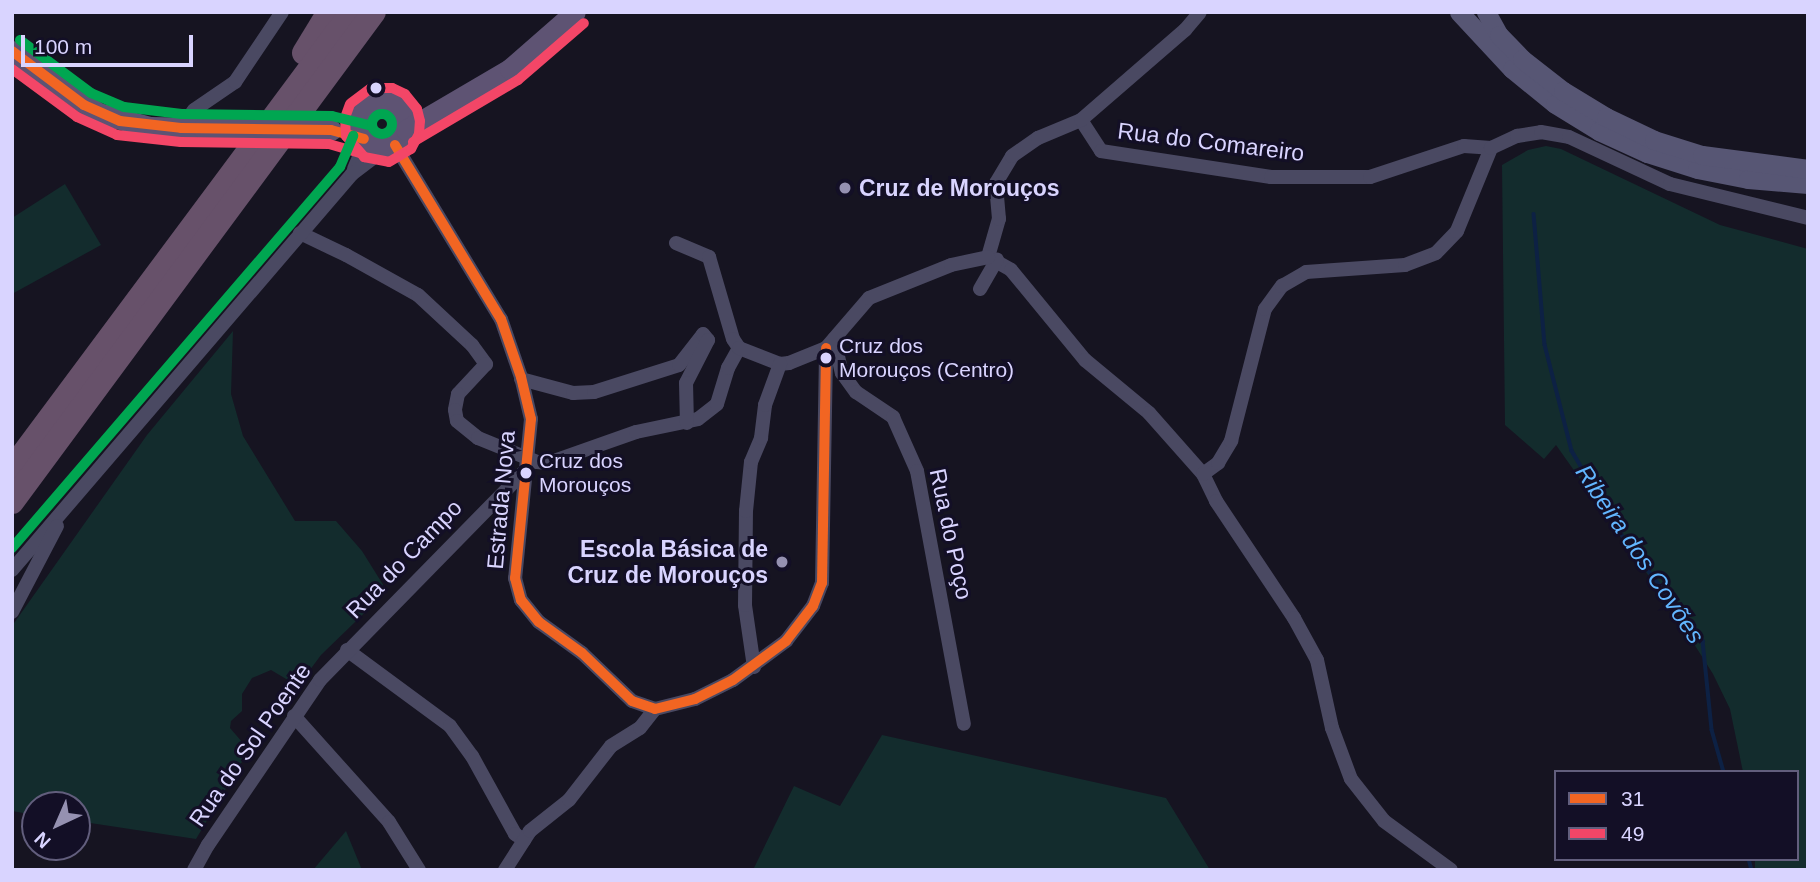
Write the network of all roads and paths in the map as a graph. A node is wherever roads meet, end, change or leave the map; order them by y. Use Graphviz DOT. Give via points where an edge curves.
graph roads {
  1 [pos="282,12"];
  2 [pos="329,12"];
  3 [pos="352,12"];
  4 [pos="374,12"];
  5 [pos="392,12"];
  6 [pos="575,12"];
  7 [pos="1200,12"];
  8 [pos="1459,12"];
  9 [pos="1486,12"];
  10 [pos="12,51"];
  11 [pos="298,114"];
  12 [pos="1081,120"];
  13 [pos="269,122"];
  14 [pos="192,128"];
  15 [pos="363,133"];
  16 [pos="397,133"];
  17 [pos="1491,148"];
  18 [pos="1808,169"];
  19 [pos="352,174"];
  20 [pos="1808,184"];
  21 [pos="1808,218"];
  22 [pos="300,233"];
  23 [pos="676,243"];
  24 [pos="993,259"];
  25 [pos="980,289"];
  26 [pos="830,343"];
  27 [pos="739,348"];
  28 [pos="780,364"];
  29 [pos="521,379"];
  30 [pos="687,423"];
  31 [pos="525,466"];
  32 [pos="12,470"];
  33 [pos="1203,474"];
  34 [pos="12,502"];
  35 [pos="64,512"];
  36 [pos="12,570"];
  37 [pos="12,612"];
  38 [pos="347,650"];
  39 [pos="754,667"];
  40 [pos="655,709"];
  41 [pos="294,716"];
  42 [pos="964,724"];
  43 [pos="524,840"];
  44 [pos="194,870"];
  45 [pos="419,870"];
  46 [pos="505,870"];
  47 [pos="1451,870"];
  1 -- 14 [label="street" via="235,82 194,110"];
  2 -- 13 [label="highway"];
  3 -- 13 [label="highway"];
  4 -- 11 [label="highway"];
  5 -- 11 [label="highway"];
  6 -- 16 [label="main road" via="509,69"];
  7 -- 12 [label="street"];
  8 -- 20 [label="street" via="1512,69 1598,131 1697,169"];
  9 -- 18 [label="street" via="1522,58 1606,117 1654,140 1702,155"];
  10 -- 14 [label="main road" via="98,113 150,127"];
  11 -- 34 [label="highway"];
  12 -- 17 [label="street, Rua do Comareiro" via="1101,151 1271,177 1370,177 1464,146"];
  12 -- 24 [label="street" via="1038,138 1012,156 996,183 999,219"];
  13 -- 32 [label="highway"];
  14 -- 15 [label="main road, bridge"];
  15 -- 16 [label="main road"];
  15 -- 16 [label="main road" via="362,112 374,102 389,102"];
  15 -- 19 [label="street"];
  16 -- 19 [label="street"];
  16 -- 29 [label="street, Estrada Nova" via="501,319"];
  17 -- 21 [label="street" via="1517,136 1541,132 1569,137 1670,184"];
  17 -- 33 [label="street" via="1457,231 1436,253 1405,265 1306,272 1282,286 1265,309 1231,441 1218,463"];
  19 -- 22 [label="street"];
  22 -- 31 [label="street" via="418,295 472,345 486,364 458,394 457,421"];
  22 -- 35 [label="street"];
  23 -- 27 [label="street" via="709,257"];
  24 -- 25 [label="street"];
  24 -- 26 [label="street" via="951,265 869,298"];
  24 -- 33 [label="street" via="1031,293 1085,360 1149,413"];
  26 -- 28 [label="street"];
  26 -- 39 [label="street" via="822,583 813,606 786,640"];
  26 -- 42 [label="street, Rua do Poço" via="856,392 893,417 917,471"];
  27 -- 28 [label="street"];
  27 -- 30 [label="street" via="717,404"];
  28 -- 39 [label="street" via="751,462 746,511 745,605"];
  29 -- 30 [label="street" via="573,393 594,392 679,365 703,334 708,340 686,383"];
  29 -- 31 [label="street, Estrada Nova" via="531,419"];
  30 -- 31 [label="street" via="636,432 548,463"];
  31 -- 38 [label="street, Rua do Campo"];
  31 -- 40 [label="street, Estrada Nova" via="515,578 521,600 539,622 582,653 632,701"];
  33 -- 47 [label="street" via="1317,660 1332,728 1351,779 1384,821"];
  35 -- 36 [label="street"];
  35 -- 37 [label="street"];
  38 -- 41 [label="street, Rua do Sol Poente"];
  38 -- 43 [label="street" via="450,726 515,834"];
  39 -- 40 [label="street" via="695,699"];
  40 -- 43 [label="street" via="640,728 611,746 569,800"];
  41 -- 44 [label="street, Rua do Sol Poente"];
  41 -- 45 [label="street" via="390,822"];
  43 -- 46 [label="street"];
}
